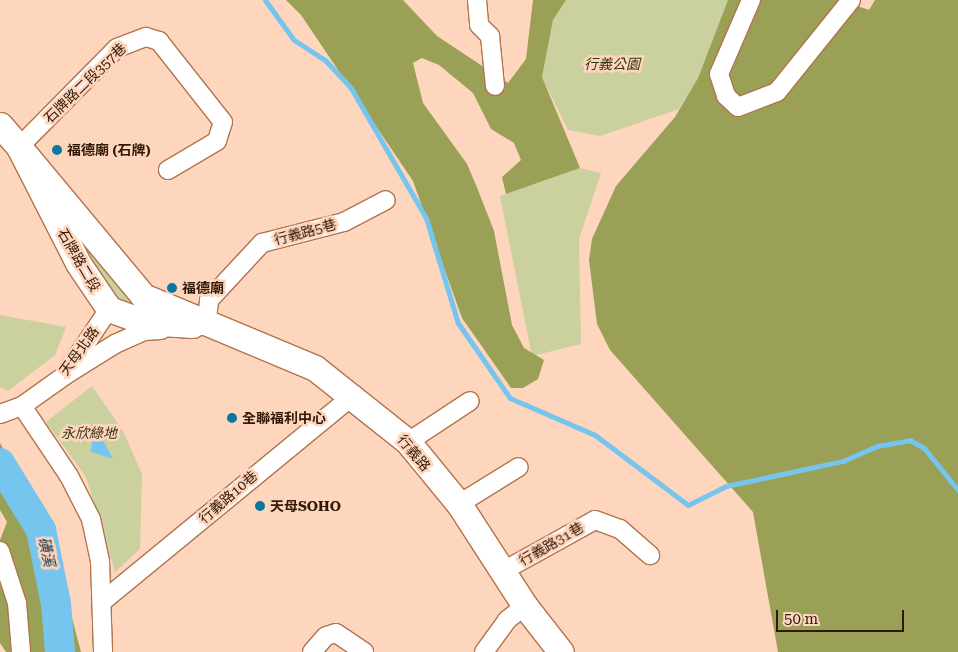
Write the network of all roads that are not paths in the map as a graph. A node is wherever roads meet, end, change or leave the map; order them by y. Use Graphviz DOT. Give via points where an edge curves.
graph roads {
  1 [pos="477,0"];
  2 [pos="750,0"];
  3 [pos="851,0"];
  4 [pos="496,86"];
  5 [pos="0,125"];
  6 [pos="19,147"];
  7 [pos="168,170"];
  8 [pos="386,200"];
  9 [pos="108,309"];
  10 [pos="206,326"];
  11 [pos="64,376"];
  12 [pos="354,395"];
  13 [pos="470,401"];
  14 [pos="22,406"];
  15 [pos="0,414"];
  16 [pos="408,442"];
  17 [pos="519,468"];
  18 [pos="459,504"];
  19 [pos="0,551"];
  20 [pos="650,555"];
  21 [pos="503,572"];
  22 [pos="103,601"];
  23 [pos="525,606"];
  24 [pos="21,652"];
  25 [pos="103,652"];
  26 [pos="312,652"];
  27 [pos="364,652"];
  28 [pos="484,652"];
  29 [pos="561,652"];
  1 -- 4 [label="street" via="479,25 490,36"];
  2 -- 3 [label="street" via="719,74 726,96 738,107 777,92"];
  5 -- 6 [label="street, 石牌路二段"];
  6 -- 7 [label="street, 石牌路二段357巷" via="117,48 146,38 159,41 223,122 217,141"];
  6 -- 9 [label="street, 石牌路二段" via="78,263"];
  6 -- 10 [label="street" via="143,296"];
  8 -- 10 [label="street, 行義路5巷" via="344,222 262,244 209,300"];
  9 -- 10 [label="street" via="144,322"];
  9 -- 11 [label="street, 天母北路"];
  10 -- 11 [label="street" via="144,331"];
  10 -- 12 [label="street, 行義路" via="250,338 299,361"];
  11 -- 14 [label="street, 天母北路"];
  12 -- 16 [label="street, 行義路"];
  12 -- 22 [label="street, 行義路10巷"];
  13 -- 16 [label="street"];
  14 -- 15 [label="street, 天母北路"];
  14 -- 22 [label="street" via="69,476 91,519"];
  16 -- 18 [label="street, 行義路"];
  17 -- 18 [label="street"];
  18 -- 21 [label="street, 行義路"];
  19 -- 24 [label="street" via="18,604"];
  20 -- 21 [label="street, 行義路31巷" via="620,529 596,520"];
  21 -- 23 [label="street, 行義路"];
  22 -- 25 [label="street"];
  23 -- 28 [label="street" via="507,620"];
  23 -- 29 [label="street, 行義路"];
  26 -- 27 [label="street" via="326,636 336,633"];
}
